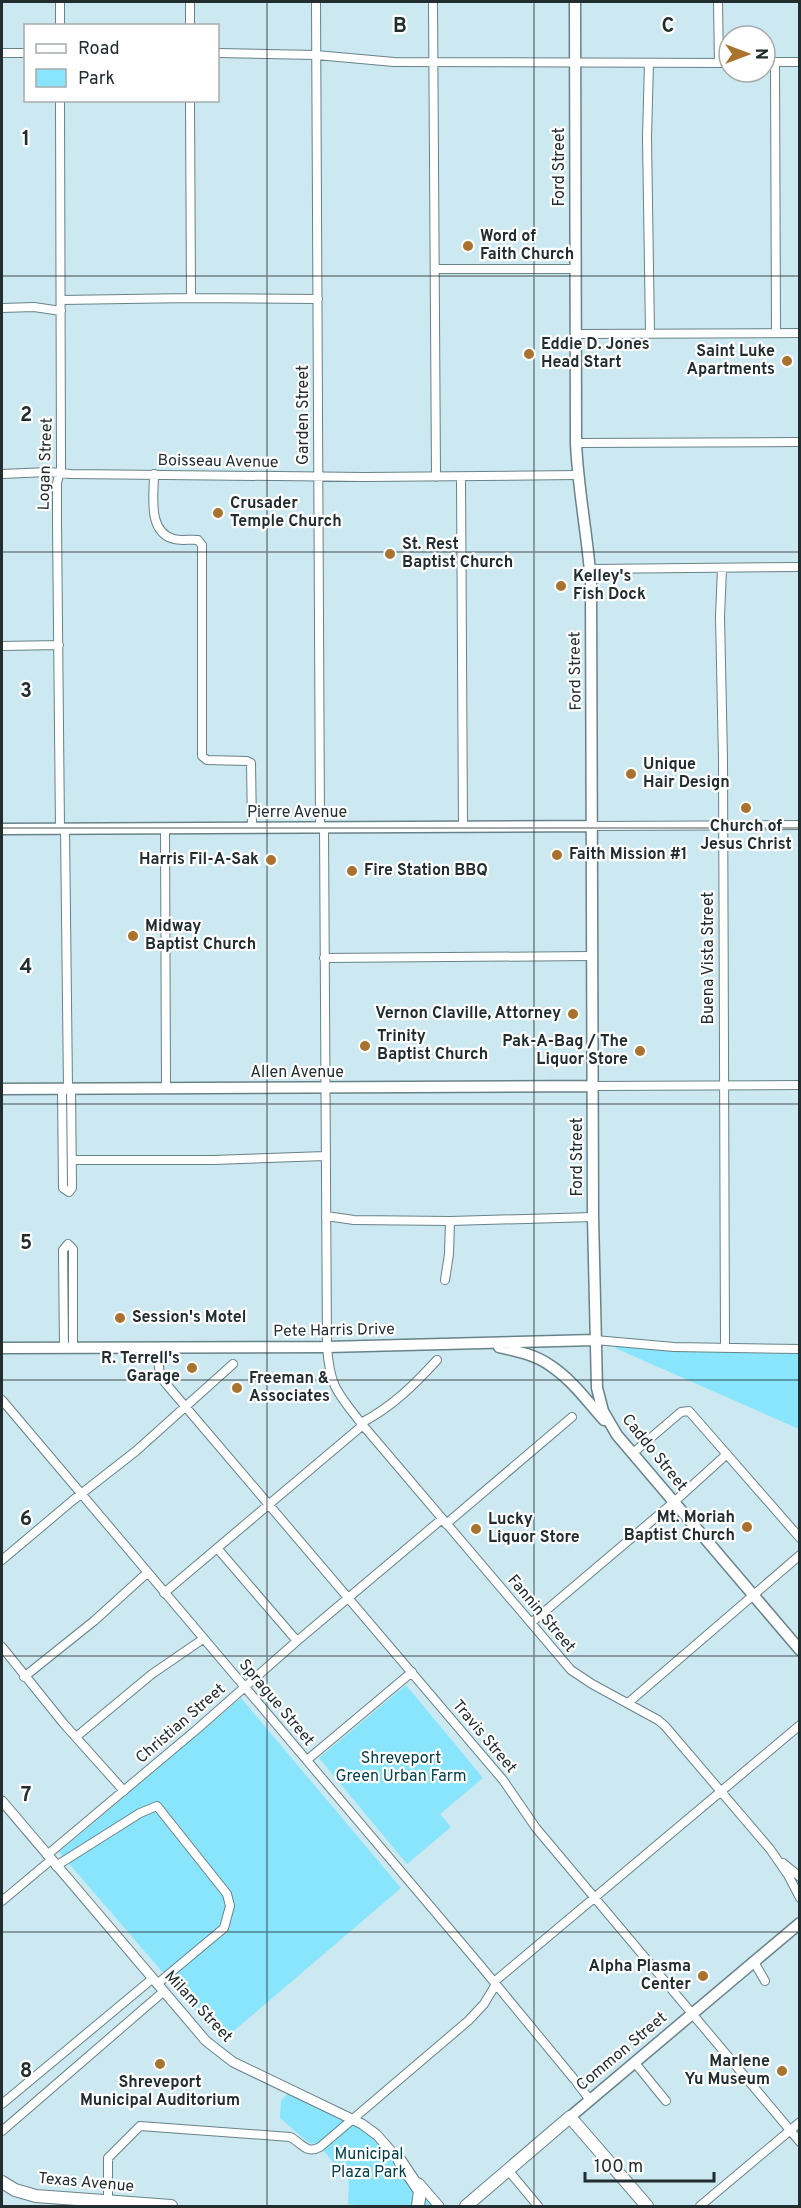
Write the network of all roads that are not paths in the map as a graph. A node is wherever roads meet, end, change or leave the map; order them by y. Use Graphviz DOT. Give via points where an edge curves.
graph roads {
  1 [pos="60,2"];
  2 [pos="190,2"];
  3 [pos="316,2"];
  4 [pos="433,2"];
  5 [pos="575,2"];
  6 [pos="718,2"];
  7 [pos="60,24"];
  8 [pos="190,24"];
  9 [pos="718,24"];
  10 [pos="2,53"];
  11 [pos="24,53"];
  12 [pos="219,53"];
  13 [pos="316,55"];
  14 [pos="434,62"];
  15 [pos="777,62"];
  16 [pos="800,62"];
  17 [pos="574,63"];
  18 [pos="649,63"];
  19 [pos="717,63"];
  20 [pos="775,84"];
  21 [pos="60,102"];
  22 [pos="190,102"];
  23 [pos="435,269"];
  24 [pos="575,269"];
  25 [pos="190,298"];
  26 [pos="318,299"];
  27 [pos="61,300"];
  28 [pos="2,308"];
  29 [pos="61,311"];
  30 [pos="650,333"];
  31 [pos="776,333"];
  32 [pos="800,333"];
  33 [pos="576,334"];
  34 [pos="800,442"];
  35 [pos="576,443"];
  36 [pos="60,473"];
  37 [pos="2,474"];
  38 [pos="154,474"];
  39 [pos="578,475"];
  40 [pos="318,476"];
  41 [pos="436,477"];
  42 [pos="461,477"];
  43 [pos="800,567"];
  44 [pos="722,568"];
  45 [pos="590,569"];
  46 [pos="59,645"];
  47 [pos="2,646"];
  48 [pos="722,825"];
  49 [pos="800,825"];
  50 [pos="593,826"];
  51 [pos="463,827"];
  52 [pos="252,828"];
  53 [pos="322,828"];
  54 [pos="2,829"];
  55 [pos="62,829"];
  56 [pos="165,829"];
  57 [pos="592,956"];
  58 [pos="324,958"];
  59 [pos="800,1085"];
  60 [pos="593,1086"];
  61 [pos="724,1086"];
  62 [pos="67,1088"];
  63 [pos="166,1088"];
  64 [pos="325,1088"];
  65 [pos="2,1089"];
  66 [pos="325,1156"];
  67 [pos="72,1160"];
  68 [pos="326,1216"];
  69 [pos="593,1217"];
  70 [pos="450,1221"];
  71 [pos="445,1280"];
  72 [pos="595,1340"];
  73 [pos="484,1343"];
  74 [pos="327,1347"];
  75 [pos="725,1347"];
  76 [pos="2,1348"];
  77 [pos="68,1348"];
  78 [pos="157,1348"];
  79 [pos="800,1349"];
  80 [pos="437,1360"];
  81 [pos="233,1364"];
  82 [pos="2,1400"];
  83 [pos="186,1407"];
  84 [pos="572,1417"];
  85 [pos="362,1424"];
  86 [pos="617,1435"];
  87 [pos="633,1453"];
  88 [pos="727,1454"];
  89 [pos="81,1495"];
  90 [pos="674,1502"];
  91 [pos="269,1504"];
  92 [pos="444,1521"];
  93 [pos="800,1538"];
  94 [pos="218,1548"];
  95 [pos="800,1555"];
  96 [pos="2,1560"];
  97 [pos="147,1573"];
  98 [pos="164,1593"];
  99 [pos="754,1596"];
  100 [pos="349,1598"];
  101 [pos="531,1623"];
  102 [pos="203,1639"];
  103 [pos="297,1641"];
  104 [pos="2,1647"];
  105 [pos="800,1650"];
  106 [pos="412,1672"];
  107 [pos="24,1677"];
  108 [pos="245,1687"];
  109 [pos="628,1703"];
  110 [pos="800,1725"];
  111 [pos="76,1737"];
  112 [pos="307,1760"];
  113 [pos="124,1791"];
  114 [pos="721,1792"];
  115 [pos="2,1801"];
  116 [pos="51,1860"];
  117 [pos="779,1861"];
  118 [pos="800,1877"];
  119 [pos="596,1898"];
  120 [pos="800,1898"];
  121 [pos="2,1901"];
  122 [pos="800,1923"];
  123 [pos="754,1962"];
  124 [pos="765,1981"];
  125 [pos="495,1983"];
  126 [pos="157,1985"];
  127 [pos="692,2014"];
  128 [pos="634,2063"];
  129 [pos="590,2100"];
  130 [pos="666,2101"];
  131 [pos="2,2104"];
  132 [pos="570,2117"];
  133 [pos="352,2119"];
  134 [pos="800,2122"];
  135 [pos="790,2130"];
  136 [pos="2,2131"];
  137 [pos="800,2142"];
  138 [pos="400,2161"];
  139 [pos="508,2169"];
  140 [pos="2,2182"];
  141 [pos="40,2201"];
  142 [pos="108,2202"];
  143 [pos="171,2206"];
  144 [pos="418,2206"];
  145 [pos="439,2206"];
  146 [pos="466,2206"];
  147 [pos="538,2206"];
  148 [pos="647,2206"];
  149 [pos="700,2206"];
  1 -- 7 [label="street"];
  2 -- 8 [label="street"];
  3 -- 13 [label="street, Garden Street"];
  4 -- 14 [label="street"];
  5 -- 17 [label="main road, Ford Street"];
  6 -- 9 [label="street"];
  10 -- 11 [label="street"];
  12 -- 13 [label="street"];
  13 -- 14 [label="street"];
  13 -- 26 [label="street, Garden Street"];
  14 -- 17 [label="street"];
  14 -- 23 [label="street"];
  15 -- 16 [label="street"];
  17 -- 18 [label="street"];
  17 -- 24 [label="main road, Ford Street"];
  18 -- 19 [label="street"];
  18 -- 30 [label="street"];
  20 -- 31 [label="street"];
  21 -- 27 [label="street, Logan Street"];
  22 -- 25 [label="street"];
  23 -- 24 [label="street"];
  23 -- 41 [label="street"];
  24 -- 33 [label="main road, Ford Street"];
  25 -- 26 [label="street"];
  25 -- 27 [label="street"];
  26 -- 40 [label="street, Garden Street"];
  27 -- 29 [label="street, Logan Street"];
  28 -- 29 [label="street"];
  29 -- 36 [label="street, Logan Street"];
  30 -- 31 [label="street"];
  30 -- 33 [label="street"];
  31 -- 32 [label="street"];
  33 -- 35 [label="main road, Ford Street"];
  34 -- 35 [label="street"];
  35 -- 39 [label="main road, Ford Street"];
  36 -- 37 [label="street, Boisseau Avenue"];
  36 -- 38 [label="street, Boisseau Avenue"];
  36 -- 46 [label="street, Logan Street"];
  38 -- 40 [label="street, Boisseau Avenue"];
  38 -- 52 [label="street" via="158,529 175,540 198,540 202,545 203,758 251,763"];
  39 -- 42 [label="street, Boisseau Avenue"];
  39 -- 45 [label="main road, Ford Street"];
  40 -- 41 [label="street, Boisseau Avenue"];
  40 -- 53 [label="street, Garden Street"];
  41 -- 42 [label="street, Boisseau Avenue"];
  42 -- 51 [label="street"];
  43 -- 44 [label="street"];
  44 -- 45 [label="street"];
  44 -- 48 [label="street, Buena Vista Street"];
  45 -- 50 [label="main road, Ford Street"];
  46 -- 47 [label="street"];
  46 -- 55 [label="street, Logan Street"];
  48 -- 49 [label="street"];
  48 -- 50 [label="street"];
  48 -- 61 [label="street, Buena Vista Street"];
  50 -- 51 [label="main road, Pierre Avenue"];
  50 -- 57 [label="main road, Ford Street"];
  51 -- 53 [label="main road, Pierre Avenue"];
  52 -- 53 [label="main road, Pierre Avenue"];
  52 -- 56 [label="main road, Pierre Avenue"];
  53 -- 58 [label="street, Garden Street"];
  54 -- 55 [label="main road, Pierre Avenue"];
  55 -- 56 [label="main road, Pierre Avenue"];
  55 -- 62 [label="street, Logan Street"];
  56 -- 63 [label="street"];
  57 -- 58 [label="street"];
  57 -- 60 [label="main road, Ford Street"];
  58 -- 64 [label="street, Garden Street"];
  59 -- 61 [label="street"];
  60 -- 61 [label="street"];
  60 -- 64 [label="main road, Allen Avenue"];
  60 -- 69 [label="main road, Ford Street"];
  61 -- 75 [label="street, Buena Vista Street"];
  62 -- 63 [label="main road, Allen Avenue"];
  62 -- 65 [label="main road, Allen Avenue"];
  62 -- 67 [label="street, Logan Street"];
  62 -- 67 [label="street, Logan Street" via="63,1188 66,1192 72,1188"];
  63 -- 64 [label="main road, Allen Avenue"];
  64 -- 66 [label="street, Garden Street"];
  66 -- 67 [label="street" via="213,1161"];
  66 -- 68 [label="street, Garden Street"];
  68 -- 70 [label="street"];
  68 -- 74 [label="street, Garden Street"];
  69 -- 70 [label="street"];
  69 -- 72 [label="main road, Ford Street"];
  70 -- 71 [label="street"];
  72 -- 73 [label="main road, Pete Harris Drive"];
  72 -- 75 [label="street"];
  72 -- 86 [label="main road, Caddo Street" via="598,1396"];
  73 -- 74 [label="main road, Pete Harris Drive"];
  73 -- 86 [label="main road" via="526,1353 550,1365"];
  74 -- 78 [label="main road, Pete Harris Drive"];
  74 -- 85 [label="street, Fannin Street" via="332,1383"];
  75 -- 79 [label="street"];
  76 -- 77 [label="main road, Pete Harris Drive"];
  77 -- 77 [label="street" via="73,1249 70,1244 63,1250"];
  77 -- 78 [label="main road, Pete Harris Drive"];
  78 -- 83 [label="street, Travis Street" via="160,1376"];
  80 -- 85 [label="street" via="405,1394"];
  81 -- 83 [label="street"];
  82 -- 89 [label="street, Sprague Street"];
  83 -- 89 [label="street"];
  83 -- 91 [label="street, Travis Street"];
  84 -- 92 [label="street, Christian Street"];
  85 -- 91 [label="street"];
  85 -- 92 [label="street, Fannin Street"];
  86 -- 87 [label="main road, Caddo Street"];
  87 -- 88 [label="street" via="686,1410"];
  87 -- 90 [label="main road, Caddo Street"];
  88 -- 90 [label="street"];
  88 -- 93 [label="street"];
  89 -- 96 [label="street"];
  89 -- 97 [label="street, Sprague Street"];
  90 -- 99 [label="main road, Caddo Street"];
  90 -- 101 [label="street"];
  91 -- 94 [label="street"];
  91 -- 100 [label="street, Travis Street"];
  92 -- 100 [label="street, Christian Street"];
  92 -- 101 [label="street, Fannin Street"];
  94 -- 98 [label="street"];
  94 -- 103 [label="street"];
  95 -- 99 [label="street"];
  97 -- 98 [label="street, Sprague Street"];
  97 -- 107 [label="street"];
  98 -- 102 [label="street, Sprague Street"];
  99 -- 105 [label="main road, Caddo Street"];
  99 -- 109 [label="street"];
  100 -- 103 [label="street, Christian Street"];
  100 -- 106 [label="street, Travis Street"];
  101 -- 109 [label="street, Fannin Street" via="571,1670"];
  102 -- 108 [label="street, Sprague Street"];
  102 -- 111 [label="street" via="152,1674"];
  103 -- 108 [label="street, Christian Street"];
  104 -- 107 [label="street"];
  106 -- 112 [label="street"];
  106 -- 119 [label="street, Travis Street"];
  107 -- 111 [label="street"];
  108 -- 112 [label="street, Sprague Street"];
  108 -- 113 [label="street, Christian Street"];
  109 -- 114 [label="street, Fannin Street" via="665,1726"];
  110 -- 114 [label="street"];
  111 -- 113 [label="street"];
  112 -- 125 [label="street, Sprague Street"];
  113 -- 116 [label="street, Christian Street"];
  114 -- 117 [label="street, Fannin Street"];
  114 -- 119 [label="street"];
  115 -- 116 [label="street, Milam Street"];
  116 -- 121 [label="street"];
  116 -- 126 [label="street, Milam Street"];
  116 -- 126 [label="street" via="157,1806 227,1894 230,1906 224,1928"];
  117 -- 118 [label="street, Fannin Street"];
  117 -- 120 [label="street, Fannin Street"];
  119 -- 125 [label="street"];
  119 -- 127 [label="street, Travis Street"];
  122 -- 123 [label="main road, Common Street"];
  123 -- 124 [label="street"];
  123 -- 127 [label="main road, Common Street"];
  125 -- 129 [label="street, Sprague Street"];
  125 -- 133 [label="street" via="484,2004 468,2021"];
  126 -- 131 [label="street"];
  126 -- 133 [label="street, Milam Street" via="223,2056"];
  126 -- 136 [label="street"];
  127 -- 128 [label="main road, Common Street"];
  127 -- 135 [label="street, Travis Street"];
  128 -- 129 [label="main road, Common Street"];
  128 -- 130 [label="street"];
  129 -- 132 [label="main road, Common Street"];
  132 -- 139 [label="main road, Common Street"];
  132 -- 148 [label="main road"];
  133 -- 138 [label="street, Milam Street" via="377,2135"];
  133 -- 142 [label="street" via="311,2151 290,2137 140,2126 108,2158"];
  134 -- 135 [label="street"];
  135 -- 137 [label="street, Travis Street"];
  135 -- 149 [label="street"];
  138 -- 144 [label="main road" via="420,2191"];
  138 -- 145 [label="street, Milam Street"];
  139 -- 146 [label="main road, Common Street"];
  139 -- 147 [label="street"];
  140 -- 141 [label="main road, Texas Avenue"];
  141 -- 142 [label="main road, Texas Avenue"];
  142 -- 143 [label="main road, Texas Avenue"];
}
